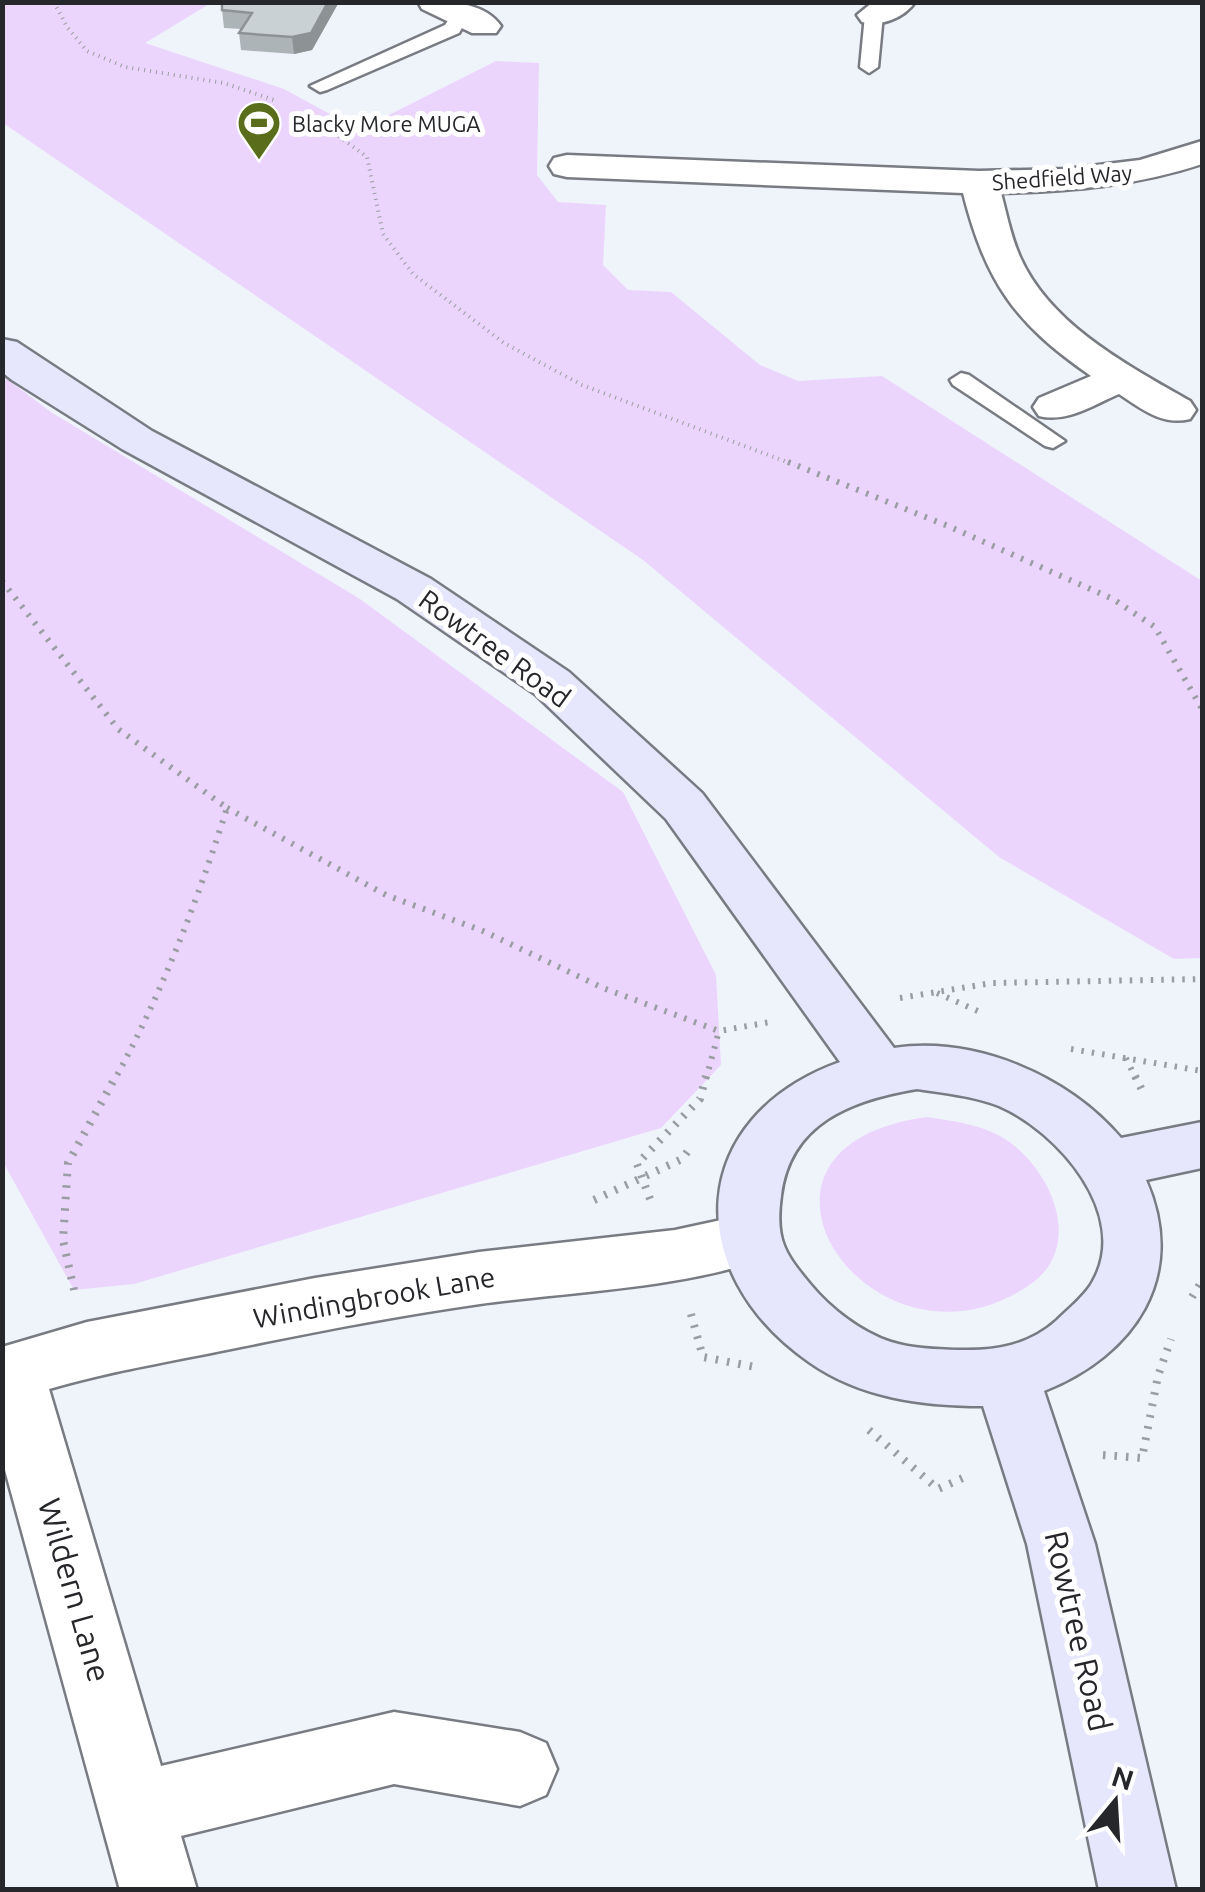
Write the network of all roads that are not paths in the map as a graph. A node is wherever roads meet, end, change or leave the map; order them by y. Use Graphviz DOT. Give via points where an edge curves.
graph roads {
  1 [pos="886,9"];
  2 [pos="459,11"];
  3 [pos="868,67"];
  4 [pos="320,86"];
  5 [pos="1202,152"];
  6 [pos="567,166"];
  7 [pos="762,174"];
  8 [pos="979,182"];
  9 [pos="760,214"];
  10 [pos="2,351"];
  11 [pos="1121,378"];
  12 [pos="962,380"];
  13 [pos="1175,410"];
  14 [pos="1042,423"];
  15 [pos="879,1072"];
  16 [pos="1202,1146"];
  17 [pos="1108,1164"];
  18 [pos="748,1239"];
  19 [pos="7,1373"];
  20 [pos="1006,1376"];
  21 [pos="520,1769"];
  22 [pos="140,1809"];
  23 [pos="160,1890"];
  24 [pos="1138,1890"];
  1 -- 3 [label="lane"];
  2 -- 4 [label="lane" via="452,29"];
  5 -- 8 [label="street, Shedfield Way" via="1144,172"];
  6 -- 7 [label="street, Shedfield Way"];
  7 -- 8 [label="street, Shedfield Way"];
  7 -- 9 [label="street"];
  8 -- 11 [label="street, Shedfield Way" via="1002,259 1030,306"];
  10 -- 15 [label="street, Rowtree Road" via="137,440 414,588 552,683 684,806"];
  11 -- 13 [label="street, Shedfield Way"];
  11 -- 14 [label="street"];
  12 -- 14 [label="lane"];
  15 -- 17 [label="street" via="918,1068 982,1076 1035,1098 1084,1134"];
  15 -- 18 [label="street" via="812,1096 769,1137 749,1180"];
  16 -- 17 [label="street"];
  17 -- 20 [label="street" via="1126,1200 1132,1256 1118,1299 1066,1352"];
  18 -- 19 [label="street, Windingbrook Lane" via="675,1256 315,1305 87,1350"];
  18 -- 20 [label="street" via="797,1318 828,1342 874,1366 932,1379"];
  19 -- 22 [label="street, Wildern Lane"];
  20 -- 24 [label="street, Rowtree Road" via="1061,1544"];
  21 -- 22 [label="street" via="394,1748"];
  22 -- 23 [label="street, Wildern Lane"];
}
